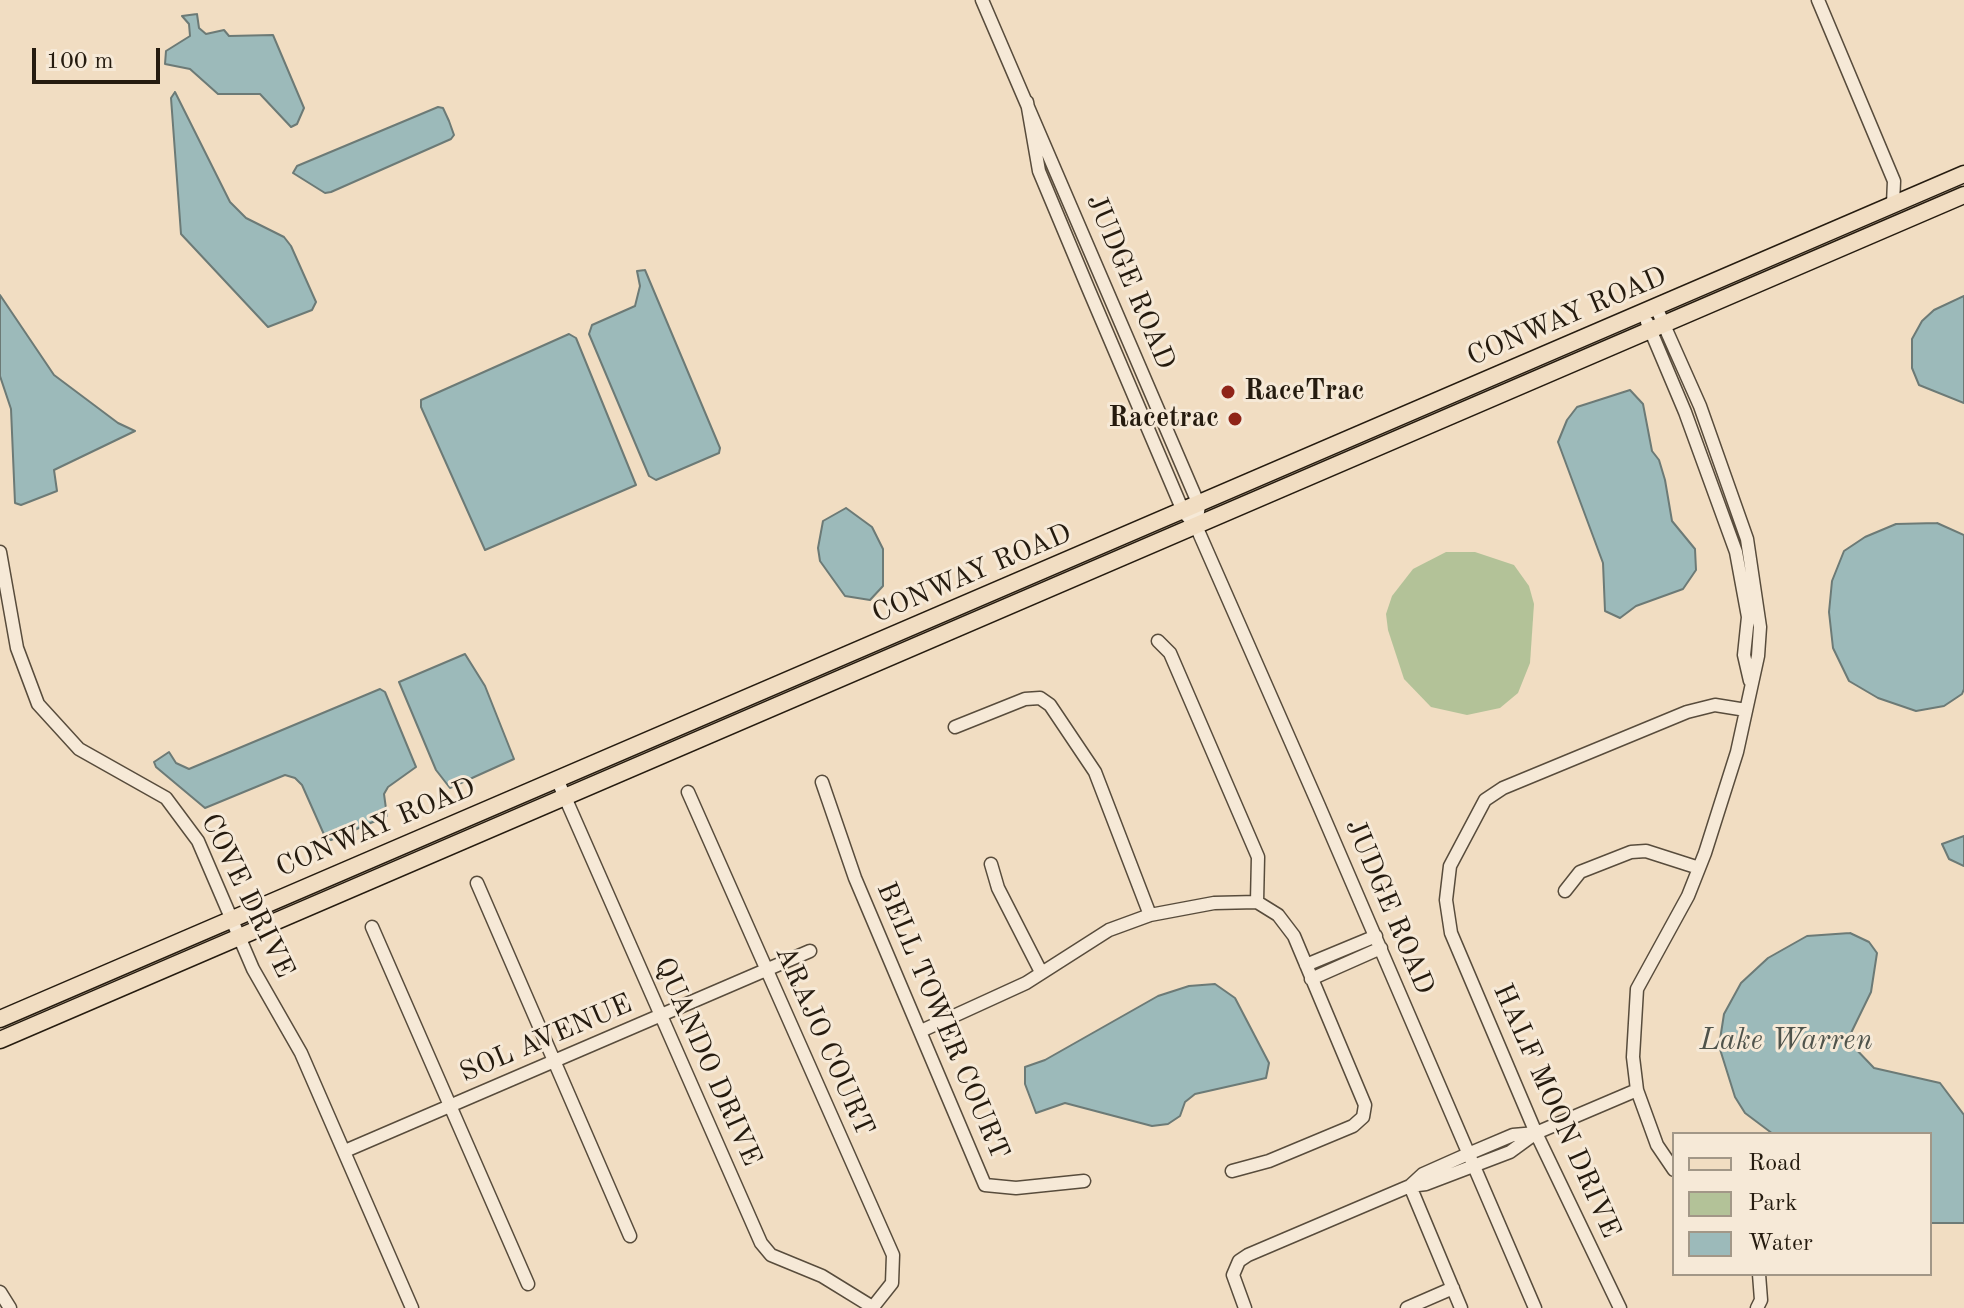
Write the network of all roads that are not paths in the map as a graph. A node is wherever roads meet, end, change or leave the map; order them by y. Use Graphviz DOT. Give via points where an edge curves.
graph roads {
  1 [pos="982,0"];
  2 [pos="1818,0"];
  3 [pos="1964,174"];
  4 [pos="1894,181"];
  5 [pos="1919,193"];
  6 [pos="1964,195"];
  7 [pos="1893,204"];
  8 [pos="1650,310"];
  9 [pos="1658,327"];
  10 [pos="1700,406"];
  11 [pos="1420,409"];
  12 [pos="1685,412"];
  13 [pos="1395,440"];
  14 [pos="1191,508"];
  15 [pos="1196,526"];
  16 [pos="0,552"];
  17 [pos="1158,641"];
  18 [pos="1745,643"];
  19 [pos="1759,644"];
  20 [pos="833,662"];
  21 [pos="1750,684"];
  22 [pos="809,692"];
  23 [pos="1746,710"];
  24 [pos="955,727"];
  25 [pos="557,779"];
  26 [pos="822,782"];
  27 [pos="688,792"];
  28 [pos="564,797"];
  29 [pos="991,864"];
  30 [pos="1699,868"];
  31 [pos="477,883"];
  32 [pos="1565,891"];
  33 [pos="1257,902"];
  34 [pos="1150,915"];
  35 [pos="230,919"];
  36 [pos="372,927"];
  37 [pos="238,936"];
  38 [pos="1378,942"];
  39 [pos="810,951"];
  40 [pos="1335,953"];
  41 [pos="1306,965"];
  42 [pos="1341,966"];
  43 [pos="766,970"];
  44 [pos="1041,972"];
  45 [pos="1311,979"];
  46 [pos="659,1016"];
  47 [pos="0,1019"];
  48 [pos="921,1031"];
  49 [pos="0,1040"];
  50 [pos="554,1061"];
  51 [pos="1637,1090"];
  52 [pos="450,1106"];
  53 [pos="1536,1133"];
  54 [pos="1504,1139"];
  55 [pos="345,1151"];
  56 [pos="1510,1152"];
  57 [pos="1471,1160"];
  58 [pos="1672,1167"];
  59 [pos="1232,1171"];
  60 [pos="1084,1181"];
  61 [pos="1410,1186"];
  62 [pos="630,1236"];
  63 [pos="1759,1276"];
  64 [pos="528,1284"];
  65 [pos="1453,1288"];
  66 [pos="0,1292"];
  67 [pos="10,1308"];
  68 [pos="412,1308"];
  69 [pos="874,1308"];
  70 [pos="1245,1308"];
  71 [pos="1407,1308"];
  72 [pos="1461,1308"];
  73 [pos="1535,1308"];
  74 [pos="1620,1308"];
  75 [pos="1757,1308"];
  1 -- 14 [label="street, JUDGE ROAD"];
  2 -- 4 [label="street"];
  3 -- 5 [label="main road, CONWAY ROAD"];
  4 -- 5 [label="street"];
  4 -- 7 [label="street"];
  5 -- 7 [label="main road, CONWAY ROAD"];
  6 -- 9 [label="main road, CONWAY ROAD"];
  7 -- 8 [label="main road, CONWAY ROAD"];
  8 -- 9 [label="street"];
  8 -- 11 [label="main road, CONWAY ROAD"];
  9 -- 10 [label="street"];
  9 -- 12 [label="street"];
  9 -- 13 [label="main road, CONWAY ROAD"];
  10 -- 12 [label="street"];
  10 -- 19 [label="street" via="1747,539"];
  11 -- 13 [label="main road"];
  11 -- 14 [label="main road, CONWAY ROAD"];
  12 -- 18 [label="street" via="1736,552 1748,617"];
  13 -- 15 [label="main road, CONWAY ROAD"];
  14 -- 15 [label="street"];
  14 -- 20 [label="main road, CONWAY ROAD"];
  15 -- 22 [label="main road, CONWAY ROAD"];
  15 -- 38 [label="street, JUDGE ROAD"];
  16 -- 35 [label="street, COVE DRIVE" via="17,648 38,704 79,749 166,798 198,841"];
  17 -- 33 [label="street" via="1170,653 1258,857"];
  18 -- 19 [label="street"];
  18 -- 21 [label="street"];
  19 -- 21 [label="street"];
  20 -- 22 [label="main road"];
  20 -- 25 [label="main road, CONWAY ROAD"];
  21 -- 23 [label="street"];
  22 -- 28 [label="main road, CONWAY ROAD"];
  23 -- 30 [label="street"];
  23 -- 53 [label="street, HALF MOON DRIVE" via="1715,705 1687,712 1503,788 1485,800 1450,866 1446,900 1451,933"];
  24 -- 34 [label="street" via="1025,699 1040,698 1050,705 1095,772"];
  25 -- 28 [label="street, QUANDO DRIVE"];
  25 -- 35 [label="main road, CONWAY ROAD"];
  26 -- 48 [label="street, BELL TOWER COURT" via="855,878"];
  27 -- 43 [label="street, ARAJO COURT"];
  28 -- 37 [label="main road, CONWAY ROAD"];
  28 -- 46 [label="street, QUANDO DRIVE"];
  29 -- 44 [label="street"];
  30 -- 32 [label="street" via="1646,851 1631,852 1580,872"];
  30 -- 51 [label="street" via="1637,989"];
  31 -- 50 [label="street"];
  33 -- 34 [label="street" via="1214,903"];
  33 -- 41 [label="street" via="1278,915"];
  34 -- 44 [label="street" via="1109,930"];
  35 -- 37 [label="street, COVE DRIVE"];
  35 -- 47 [label="main road, CONWAY ROAD"];
  36 -- 52 [label="street"];
  37 -- 49 [label="main road, CONWAY ROAD"];
  37 -- 55 [label="street, COVE DRIVE" via="301,1053"];
  38 -- 40 [label="street"];
  38 -- 42 [label="street"];
  38 -- 57 [label="street, JUDGE ROAD"];
  39 -- 43 [label="street, SOL AVENUE"];
  40 -- 41 [label="street"];
  40 -- 42 [label="street"];
  41 -- 45 [label="street"];
  42 -- 45 [label="street"];
  43 -- 46 [label="street, SOL AVENUE"];
  43 -- 69 [label="street, ARAJO COURT" via="893,1255 892,1283"];
  44 -- 48 [label="street"];
  45 -- 59 [label="street" via="1365,1105 1363,1117 1269,1161"];
  46 -- 50 [label="street, SOL AVENUE"];
  46 -- 69 [label="street, QUANDO DRIVE" via="761,1243 771,1255 822,1276"];
  48 -- 60 [label="street, BELL TOWER COURT" via="985,1185 1016,1188"];
  50 -- 52 [label="street, SOL AVENUE"];
  50 -- 62 [label="street"];
  51 -- 53 [label="street"];
  51 -- 58 [label="street" via="1657,1145"];
  52 -- 55 [label="street, SOL AVENUE"];
  52 -- 64 [label="street"];
  53 -- 54 [label="street"];
  53 -- 56 [label="street"];
  53 -- 74 [label="street, HALF MOON DRIVE"];
  54 -- 56 [label="street"];
  54 -- 57 [label="street"];
  55 -- 68 [label="street, COVE DRIVE"];
  56 -- 57 [label="street"];
  57 -- 61 [label="street" via="1423,1174"];
  57 -- 73 [label="street, JUDGE ROAD"];
  61 -- 65 [label="street"];
  61 -- 70 [label="street" via="1239,1261 1233,1275"];
  63 -- 75 [label="street"];
  65 -- 71 [label="street"];
  65 -- 72 [label="street"];
  66 -- 67 [label="street"];
}
